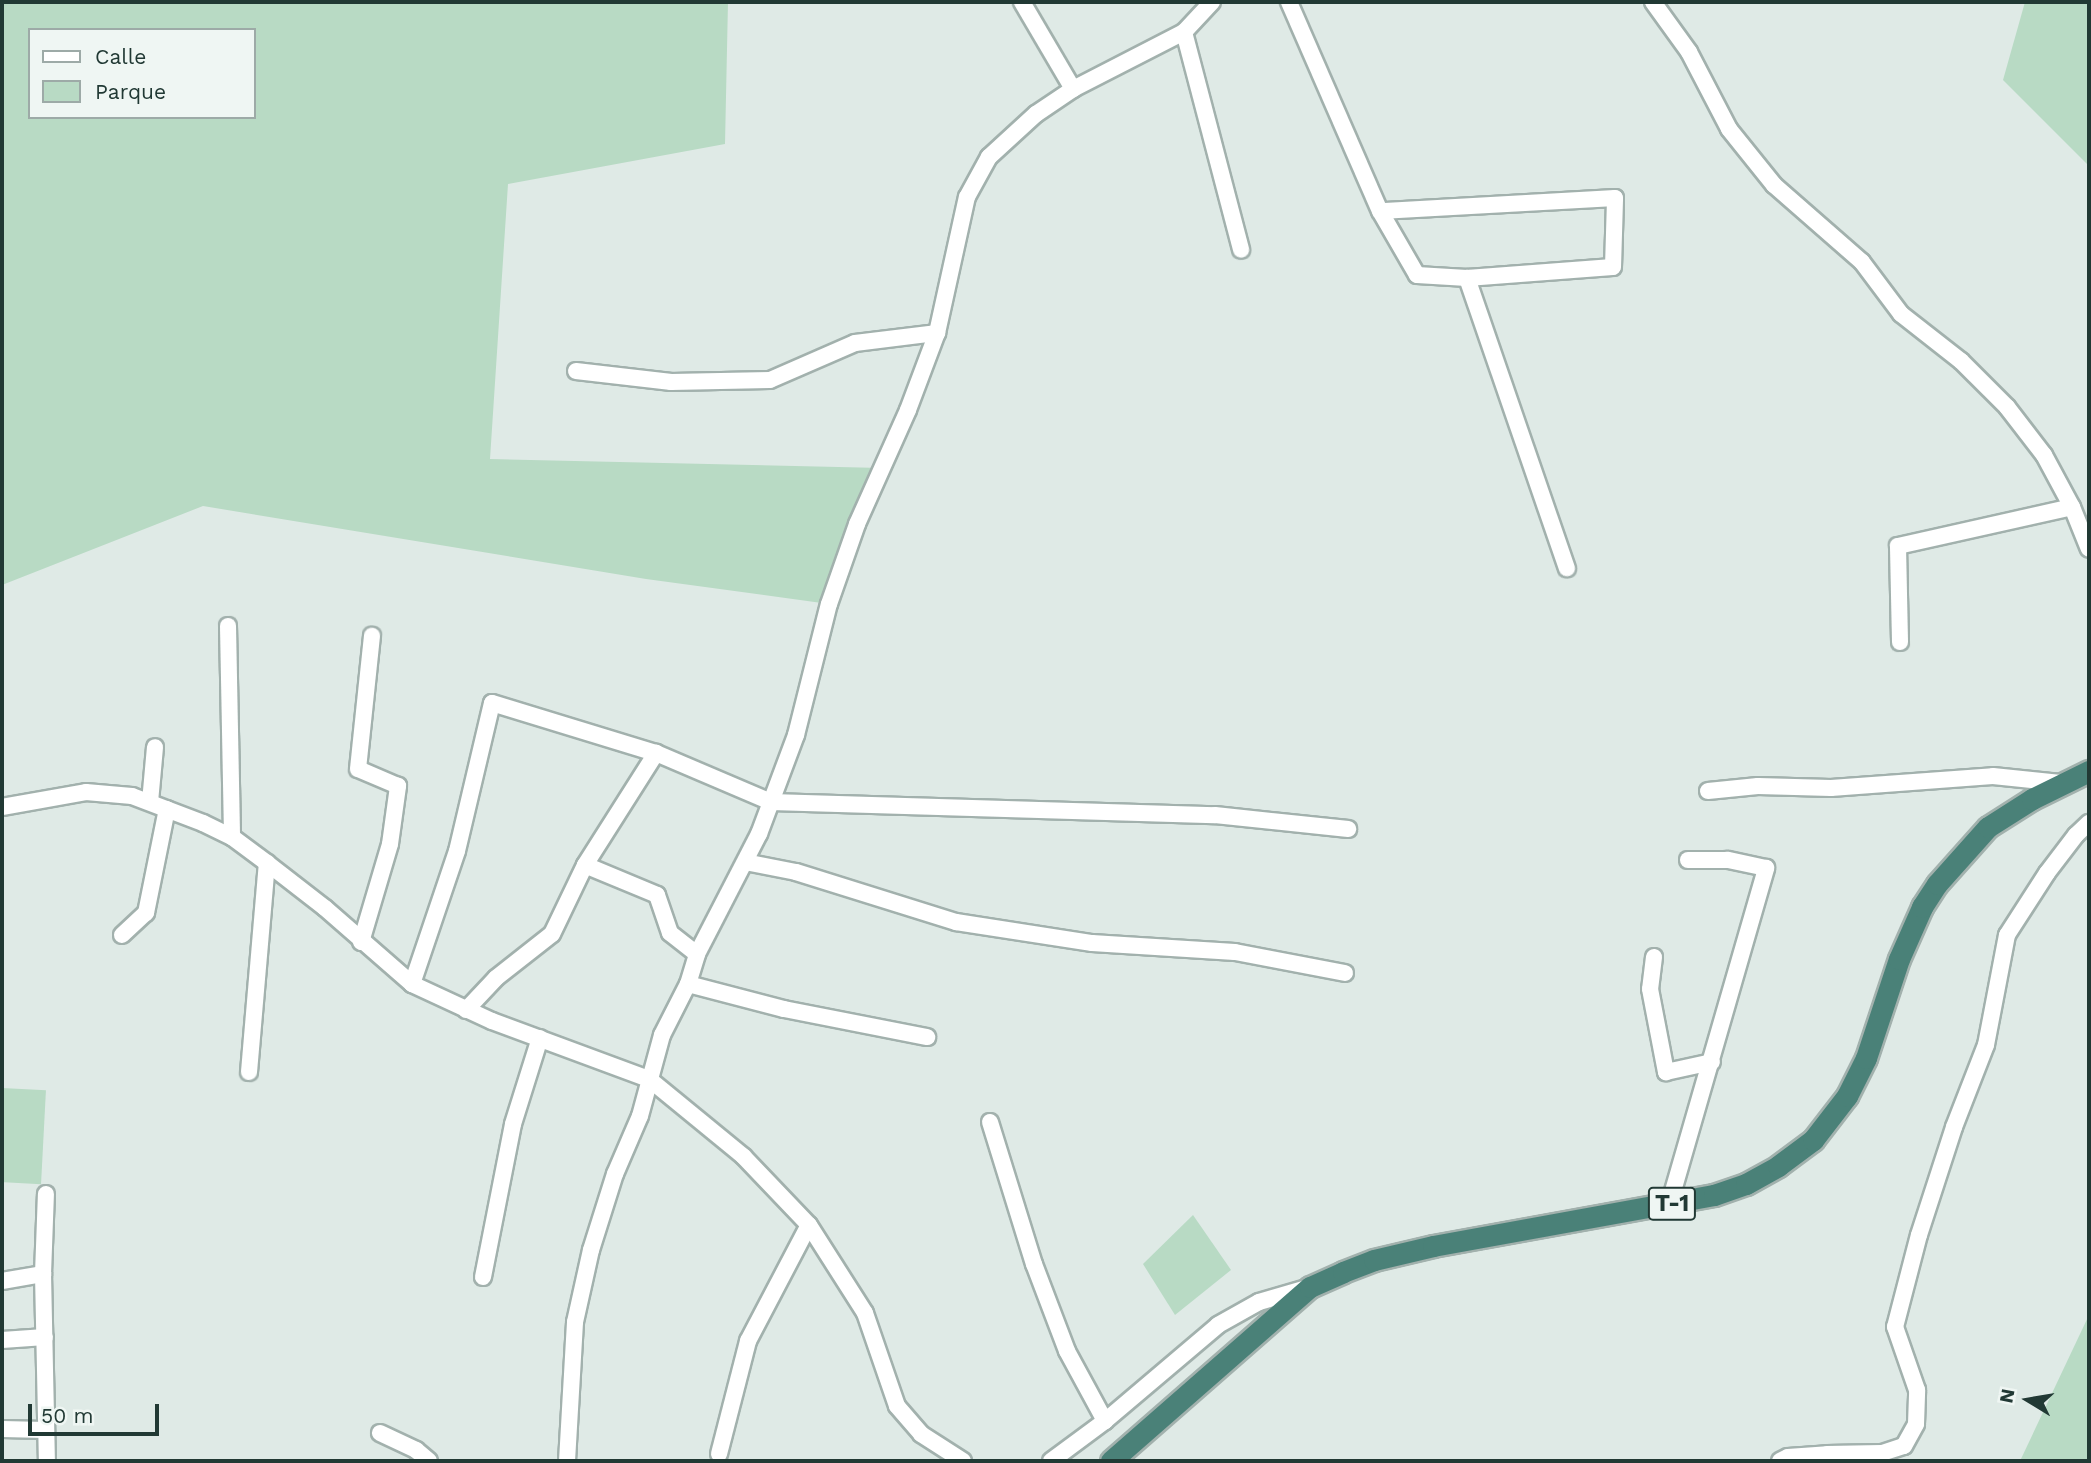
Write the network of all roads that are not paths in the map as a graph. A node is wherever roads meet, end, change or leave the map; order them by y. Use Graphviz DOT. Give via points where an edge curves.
graph roads {
  1 [pos="1021,2"];
  2 [pos="1212,2"];
  3 [pos="1289,2"];
  4 [pos="1653,2"];
  5 [pos="1184,32"];
  6 [pos="1073,89"];
  7 [pos="1380,211"];
  8 [pos="1241,250"];
  9 [pos="1467,278"];
  10 [pos="937,333"];
  11 [pos="576,371"];
  12 [pos="2072,507"];
  13 [pos="2089,549"];
  14 [pos="1567,568"];
  15 [pos="228,626"];
  16 [pos="372,636"];
  17 [pos="1900,642"];
  18 [pos="156,747"];
  19 [pos="656,753"];
  20 [pos="2089,771"];
  21 [pos="2061,783"];
  22 [pos="1708,791"];
  23 [pos="150,802"];
  24 [pos="771,802"];
  25 [pos="2,807"];
  26 [pos="167,809"];
  27 [pos="2089,823"];
  28 [pos="1348,829"];
  29 [pos="232,837"];
  30 [pos="1688,860"];
  31 [pos="745,862"];
  32 [pos="268,863"];
  33 [pos="585,865"];
  34 [pos="122,934"];
  35 [pos="361,942"];
  36 [pos="697,954"];
  37 [pos="1654,957"];
  38 [pos="1345,973"];
  39 [pos="412,984"];
  40 [pos="688,984"];
  41 [pos="466,1010"];
  42 [pos="927,1037"];
  43 [pos="540,1038"];
  44 [pos="1712,1062"];
  45 [pos="249,1072"];
  46 [pos="649,1079"];
  47 [pos="990,1122"];
  48 [pos="46,1194"];
  49 [pos="1669,1205"];
  50 [pos="809,1225"];
  51 [pos="44,1275"];
  52 [pos="483,1277"];
  53 [pos="2,1281"];
  54 [pos="1310,1287"];
  55 [pos="45,1337"];
  56 [pos="2,1340"];
  57 [pos="1105,1421"];
  58 [pos="2,1429"];
  59 [pos="45,1430"];
  60 [pos="380,1433"];
  61 [pos="719,1454"];
  62 [pos="47,1461"];
  63 [pos="429,1461"];
  64 [pos="568,1461"];
  65 [pos="963,1461"];
  66 [pos="1051,1461"];
  67 [pos="1111,1461"];
  68 [pos="1780,1461"];
  1 -- 6 [label="street"];
  2 -- 5 [label="street"];
  3 -- 7 [label="street"];
  4 -- 12 [label="street" via="1689,52 1729,129 1774,185 1862,262 1901,314 1961,361 2007,407 2044,455"];
  5 -- 6 [label="street"];
  5 -- 8 [label="street"];
  6 -- 10 [label="street" via="1036,114 989,157 967,197"];
  7 -- 9 [label="street" via="1417,275"];
  7 -- 9 [label="street" via="1615,198 1613,267"];
  9 -- 14 [label="street"];
  10 -- 11 [label="street" via="855,343 771,380 671,382"];
  10 -- 24 [label="street" via="857,524 826,612 796,735"];
  12 -- 13 [label="street"];
  12 -- 17 [label="street" via="1898,546"];
  15 -- 29 [label="street"];
  16 -- 35 [label="street" via="358,769 398,786 390,844"];
  18 -- 23 [label="street"];
  19 -- 24 [label="street"];
  19 -- 33 [label="street"];
  19 -- 39 [label="street" via="492,703 457,851"];
  20 -- 21 [label="highway, T-1"];
  21 -- 22 [label="street" via="1993,776"];
  21 -- 49 [label="highway, T-1" via="1988,827 1937,884 1899,959 1857,1077 1813,1140 1746,1184"];
  23 -- 25 [label="street" via="86,792"];
  23 -- 26 [label="street"];
  24 -- 28 [label="street" via="1191,814"];
  24 -- 31 [label="street"];
  26 -- 29 [label="street"];
  26 -- 34 [label="street" via="146,913"];
  27 -- 68 [label="street" via="2047,873 2007,935 1986,1045 1919,1235 1895,1327 1917,1390 1916,1424 1904,1446 1882,1453"];
  29 -- 32 [label="street"];
  30 -- 44 [label="street" via="1727,860 1766,868"];
  31 -- 36 [label="street"];
  31 -- 38 [label="street" via="796,872 956,922 1092,943 1235,952"];
  32 -- 35 [label="street"];
  32 -- 45 [label="street"];
  33 -- 36 [label="street" via="657,895 670,933"];
  33 -- 41 [label="street" via="552,934 496,978"];
  35 -- 39 [label="street"];
  36 -- 40 [label="street"];
  37 -- 44 [label="street" via="1650,989 1666,1072"];
  39 -- 41 [label="street"];
  40 -- 42 [label="street" via="784,1010"];
  40 -- 46 [label="street" via="662,1035"];
  41 -- 43 [label="street"];
  43 -- 46 [label="street"];
  43 -- 52 [label="street" via="513,1124"];
  44 -- 49 [label="street"];
  46 -- 50 [label="street" via="743,1156"];
  46 -- 64 [label="street" via="640,1116 590,1250 575,1322"];
  47 -- 57 [label="street" via="1034,1264 1067,1351"];
  48 -- 51 [label="street"];
  49 -- 54 [label="highway, T-1" via="1433,1246 1374,1260"];
  50 -- 61 [label="street" via="748,1340"];
  50 -- 65 [label="street" via="865,1313 897,1406 921,1434"];
  51 -- 53 [label="street"];
  51 -- 55 [label="street"];
  54 -- 57 [label="street" via="1259,1302 1218,1325"];
  54 -- 67 [label="highway, T-1"];
  55 -- 56 [label="street"];
  55 -- 59 [label="street"];
  57 -- 66 [label="street"];
  58 -- 59 [label="street"];
  59 -- 62 [label="street"];
  60 -- 63 [label="street"];
}
